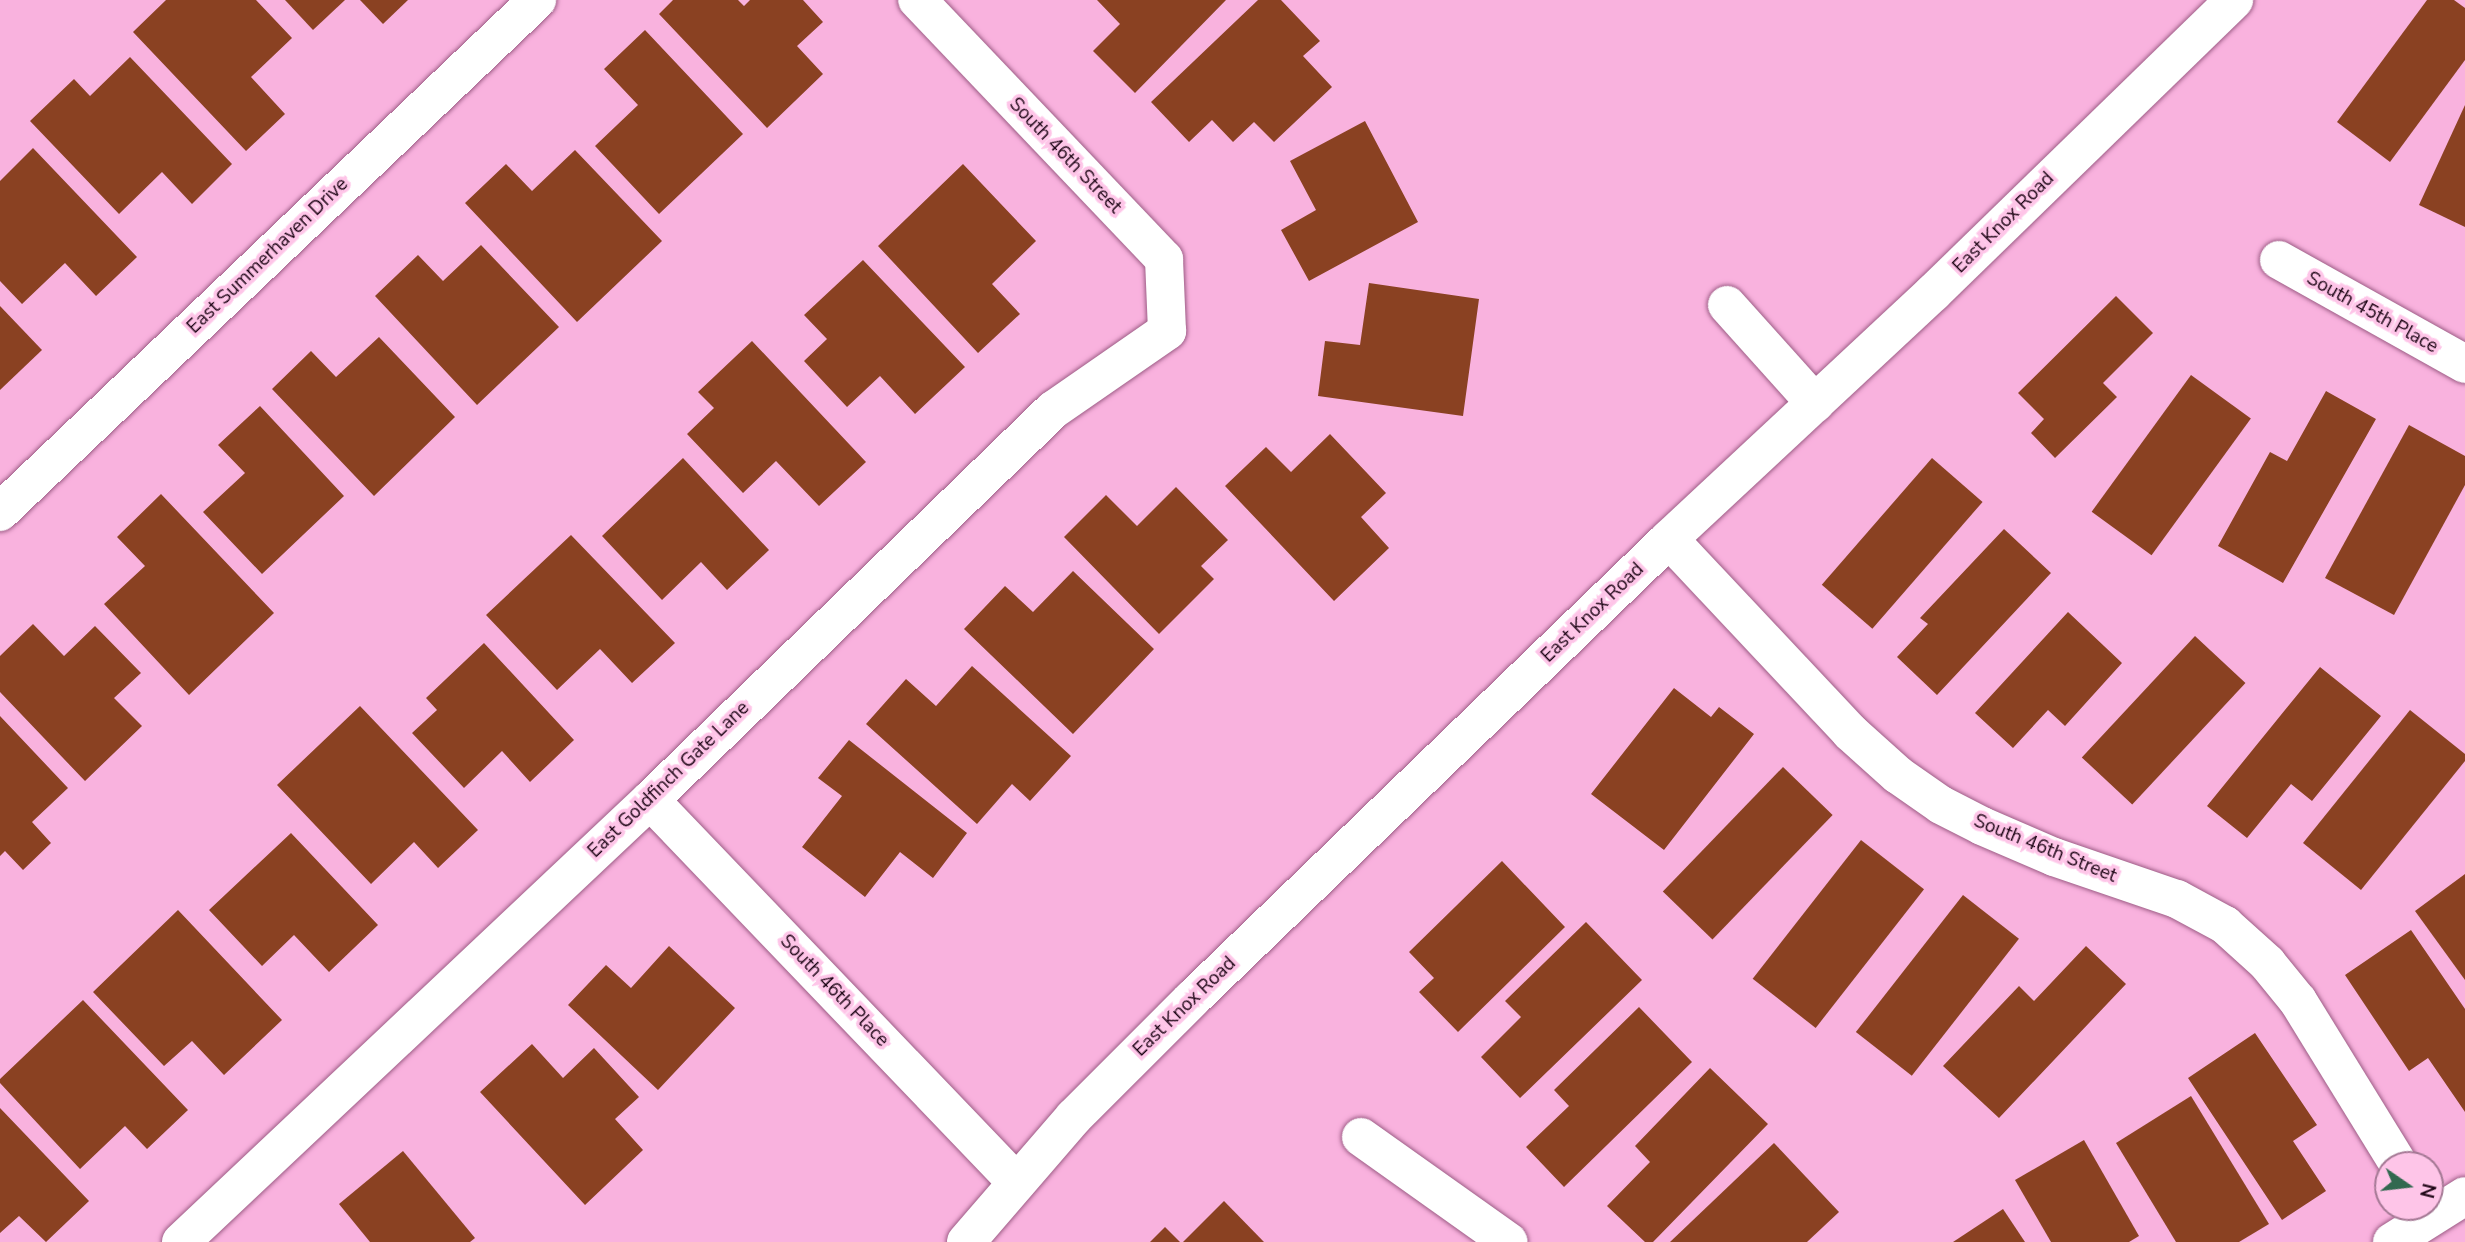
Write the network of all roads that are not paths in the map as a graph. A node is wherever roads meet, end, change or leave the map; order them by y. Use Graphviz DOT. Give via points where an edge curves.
graph roads {
  1 [pos="537,0"];
  2 [pos="917,0"];
  3 [pos="2234,0"];
  4 [pos="2279,260"];
  5 [pos="1727,305"];
  6 [pos="1167,331"];
  7 [pos="2465,364"];
  8 [pos="1815,403"];
  9 [pos="0,512"];
  10 [pos="1669,540"];
  11 [pos="650,800"];
  12 [pos="1361,1137"];
  13 [pos="2390,1151"];
  14 [pos="1017,1183"];
  15 [pos="2465,1196"];
  16 [pos="2444,1205"];
  17 [pos="2417,1221"];
  18 [pos="181,1242"];
  19 [pos="966,1242"];
  20 [pos="1509,1242"];
  21 [pos="2392,1242"];
  1 -- 9 [label="street, East Summerhaven Drive"];
  2 -- 6 [label="street, South 46th Street" via="1164,259"];
  3 -- 8 [label="street, East Knox Road"];
  4 -- 7 [label="street, South 45th Place"];
  5 -- 8 [label="street"];
  6 -- 11 [label="street, East Goldfinch Gate Lane" via="1053,410"];
  8 -- 10 [label="street, East Knox Road"];
  10 -- 13 [label="street, South 46th Street" via="1850,732 1898,775 1941,805 2054,857 2177,899 2225,925 2267,963 2298,1002"];
  10 -- 14 [label="street, East Knox Road" via="1182,1009 1074,1117"];
  11 -- 14 [label="street, South 46th Place"];
  11 -- 18 [label="street, East Goldfinch Gate Lane"];
  12 -- 20 [label="street"];
  14 -- 19 [label="street, East Knox Road"];
  15 -- 16 [label="street"];
  17 -- 21 [label="street"];
}
